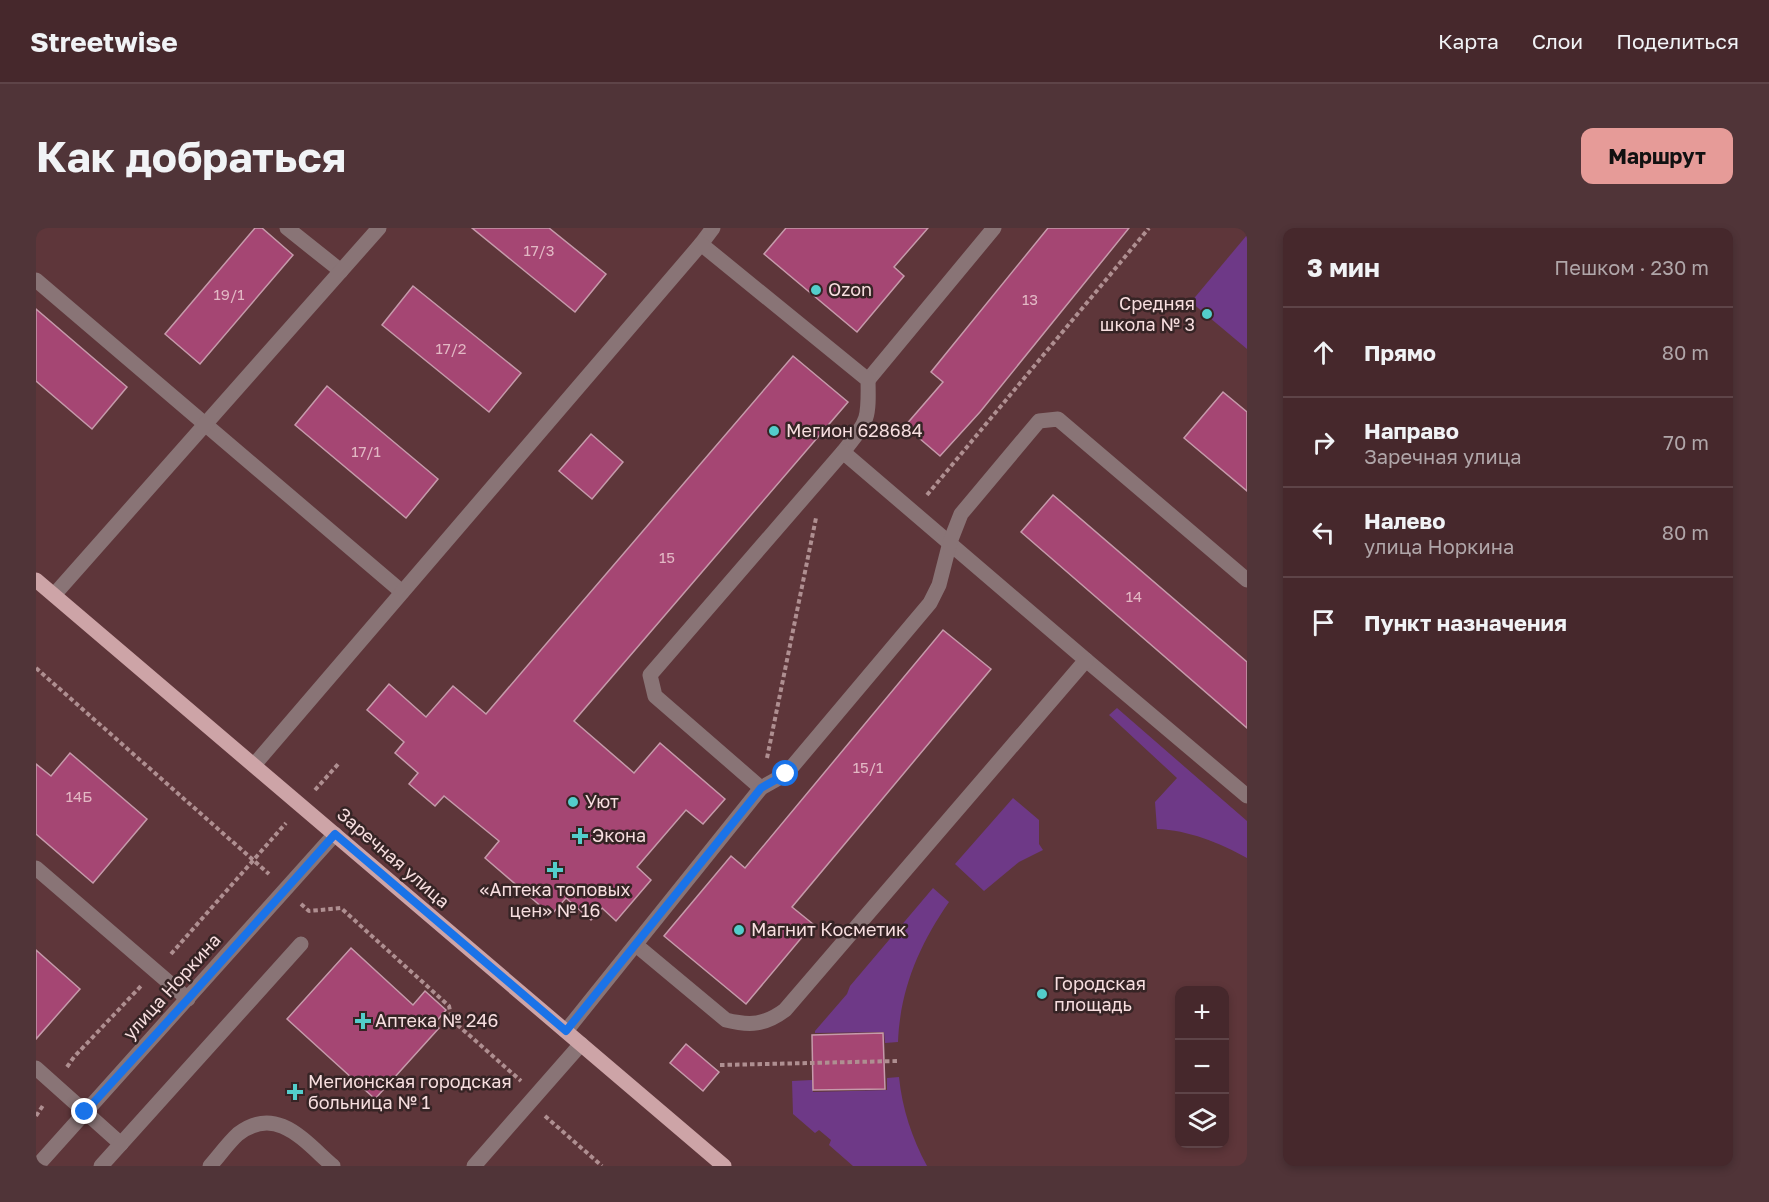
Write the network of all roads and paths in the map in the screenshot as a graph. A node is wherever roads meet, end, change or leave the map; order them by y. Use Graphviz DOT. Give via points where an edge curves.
graph roads {
  1 [pos="287,228"];
  2 [pos="379,228"];
  3 [pos="713,228"];
  4 [pos="994,228"];
  5 [pos="1149,228"];
  6 [pos="701,244"];
  7 [pos="341,271"];
  8 [pos="36,280"];
  9 [pos="868,380"];
  10 [pos="205,424"];
  11 [pos="843,452"];
  12 [pos="913,512"];
  13 [pos="817,516"];
  14 [pos="950,542"];
  15 [pos="36,580"];
  16 [pos="1247,580"];
  17 [pos="402,592"];
  18 [pos="54,595"];
  19 [pos="1086,660"];
  20 [pos="36,668"];
  21 [pos="254,765"];
  22 [pos="761,788"];
  23 [pos="1247,796"];
  24 [pos="335,834"];
  25 [pos="36,868"];
  26 [pos="285,890"];
  27 [pos="301,944"];
  28 [pos="636,945"];
  29 [pos="188,999"];
  30 [pos="566,1031"];
  31 [pos="581,1044"];
  32 [pos="898,1061"];
  33 [pos="720,1065"];
  34 [pos="36,1068"];
  35 [pos="532,1100"];
  36 [pos="85,1112"];
  37 [pos="121,1144"];
  38 [pos="37,1166"];
  39 [pos="101,1166"];
  40 [pos="210,1166"];
  41 [pos="333,1166"];
  42 [pos="474,1166"];
  43 [pos="602,1166"];
  44 [pos="724,1166"];
  1 -- 7 [label="street"];
  2 -- 7 [label="street"];
  3 -- 6 [label="street"];
  4 -- 9 [label="street"];
  5 -- 12 [label="path"];
  6 -- 9 [label="street"];
  6 -- 17 [label="street"];
  7 -- 10 [label="street"];
  8 -- 10 [label="street"];
  9 -- 11 [label="street" via="869,412"];
  10 -- 17 [label="street"];
  10 -- 18 [label="street"];
  11 -- 12 [label="street"];
  11 -- 22 [label="street" via="650,675 655,696"];
  12 -- 14 [label="street"];
  13 -- 22 [label="path"];
  14 -- 16 [label="street" via="961,514 1039,421 1058,419"];
  14 -- 19 [label="street"];
  14 -- 22 [label="street" via="930,603 786,774"];
  15 -- 18 [label="main road, Заречная улица"];
  17 -- 21 [label="street"];
  18 -- 21 [label="main road, Заречная улица"];
  19 -- 23 [label="street"];
  19 -- 28 [label="street" via="785,1010 771,1020 745,1024 726,1020"];
  20 -- 26 [label="path"];
  21 -- 24 [label="main road, Заречная улица"];
  22 -- 28 [label="street"];
  24 -- 26 [label="street, улица Норкина"];
  24 -- 30 [label="main road, Заречная улица"];
  25 -- 29 [label="street"];
  26 -- 29 [label="street, улица Норкина"];
  26 -- 35 [label="path" via="309,911 341,908 449,1006 452,1020 519,1077"];
  27 -- 37 [label="street"];
  28 -- 30 [label="street"];
  29 -- 36 [label="street, улица Норкина"];
  30 -- 31 [label="main road, Заречная улица"];
  31 -- 35 [label="street"];
  31 -- 44 [label="main road, Заречная улица"];
  32 -- 33 [label="path"];
  34 -- 36 [label="street"];
  35 -- 42 [label="street"];
  35 -- 43 [label="path" via="539,1111"];
  36 -- 37 [label="street"];
  36 -- 38 [label="street, улица Норкина"];
  37 -- 39 [label="street"];
  40 -- 41 [label="street" via="237,1135 255,1124 273,1122 287,1127"];
}
